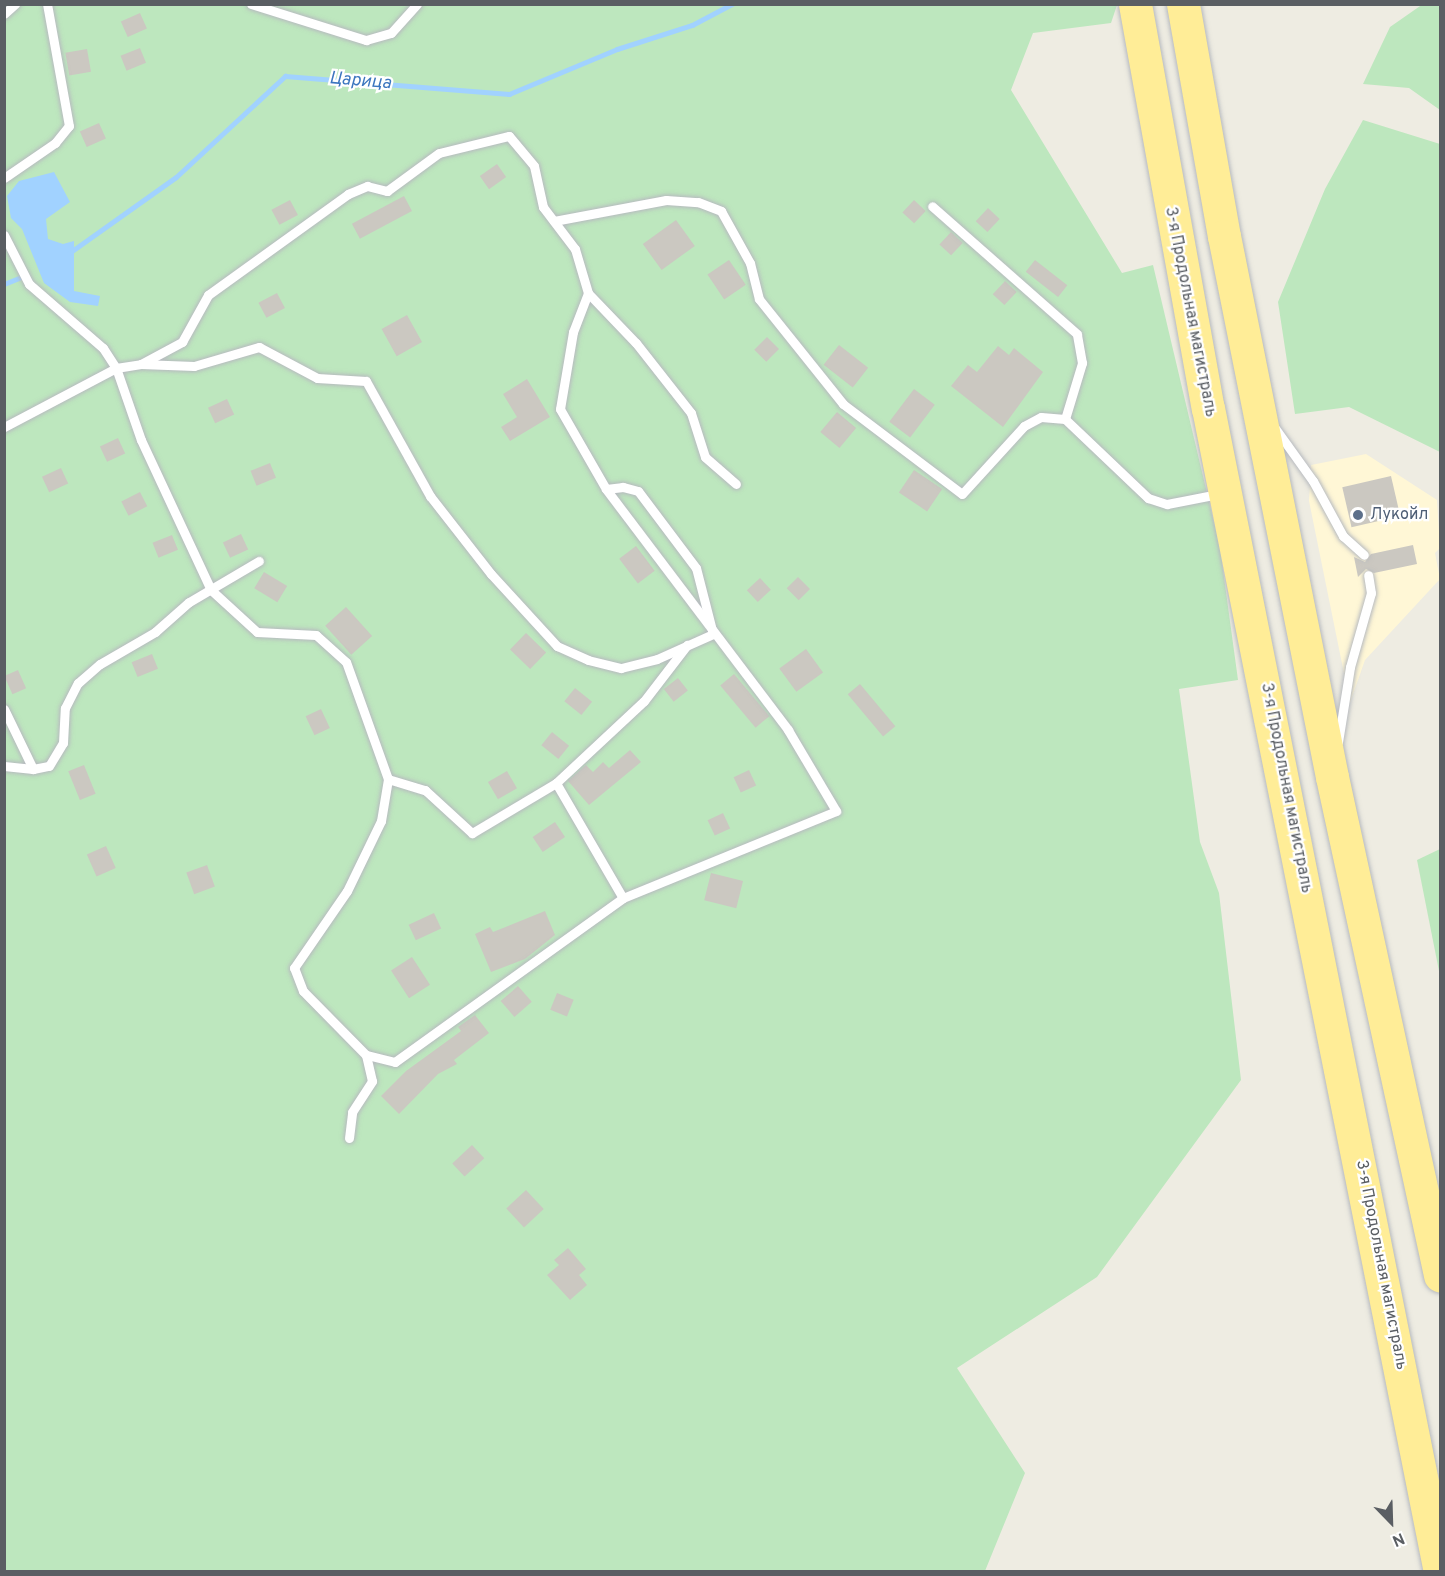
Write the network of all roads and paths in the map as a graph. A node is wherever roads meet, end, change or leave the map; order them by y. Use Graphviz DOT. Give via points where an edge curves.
graph roads {
  1 [pos="15,4"];
  2 [pos="46,4"];
  3 [pos="251,4"];
  4 [pos="417,4"];
  5 [pos="1135,4"];
  6 [pos="1183,4"];
  7 [pos="5,12"];
  8 [pos="4,178"];
  9 [pos="932,206"];
  10 [pos="554,221"];
  11 [pos="4,235"];
  12 [pos="588,293"];
  13 [pos="141,363"];
  14 [pos="116,368"];
  15 [pos="1258,403"];
  16 [pos="1065,419"];
  17 [pos="4,428"];
  18 [pos="736,484"];
  19 [pos="606,489"];
  20 [pos="1226,492"];
  21 [pos="1364,555"];
  22 [pos="259,561"];
  23 [pos="1368,575"];
  24 [pos="211,590"];
  25 [pos="713,634"];
  26 [pos="688,643"];
  27 [pos="4,709"];
  28 [pos="4,766"];
  29 [pos="33,770"];
  30 [pos="1332,777"];
  31 [pos="388,779"];
  32 [pos="556,783"];
  33 [pos="623,898"];
  34 [pos="366,1055"];
  35 [pos="349,1138"];
  36 [pos="1440,1275"];
  37 [pos="1440,1572"];
  1 -- 7 [label="lane"];
  2 -- 8 [label="lane" via="69,126 55,143"];
  3 -- 4 [label="lane" via="366,40 391,33"];
  5 -- 20 [label="highway, 3-я Продольная магистраль"];
  6 -- 15 [label="highway"];
  9 -- 16 [label="lane" via="1077,334 1082,363"];
  10 -- 12 [label="lane" via="575,249"];
  10 -- 13 [label="lane" via="543,207 534,166 509,136 439,153 387,191 367,186 348,194 208,295 182,342"];
  10 -- 16 [label="lane" via="666,200 698,202 721,211 750,262 759,299 843,404 962,494 1024,426 1041,417"];
  11 -- 14 [label="lane" via="29,284 103,348"];
  12 -- 18 [label="lane" via="636,343 692,413 705,457"];
  12 -- 19 [label="lane" via="573,332 560,410"];
  13 -- 14 [label="lane"];
  13 -- 26 [label="lane" via="194,366 259,347 317,378 366,381 430,496 491,574 557,646 588,660 621,668 657,659"];
  14 -- 17 [label="lane"];
  14 -- 24 [label="lane" via="141,440"];
  15 -- 21 [label="lane" via="1313,482 1343,536"];
  15 -- 30 [label="highway"];
  16 -- 20 [label="lane" via="1148,498 1167,504"];
  19 -- 25 [label="lane"];
  19 -- 25 [label="lane" via="623,487 638,491 696,568"];
  20 -- 37 [label="highway, 3-я Продольная магистраль"];
  22 -- 24 [label="lane"];
  23 -- 30 [label="lane" via="1371,593 1350,667"];
  24 -- 29 [label="lane" via="78,683 65,708 63,743 49,766"];
  24 -- 31 [label="lane" via="257,632 316,635 346,662"];
  25 -- 26 [label="lane"];
  25 -- 33 [label="lane" via="788,730 836,811"];
  26 -- 32 [label="lane" via="644,701"];
  27 -- 29 [label="lane"];
  28 -- 29 [label="lane"];
  30 -- 36 [label="highway"];
  31 -- 32 [label="lane" via="425,790 472,833"];
  31 -- 34 [label="lane" via="381,820 347,891 294,968 303,991"];
  32 -- 33 [label="lane"];
  33 -- 34 [label="lane" via="395,1062"];
  34 -- 35 [label="lane" via="372,1081 352,1112"];
}
